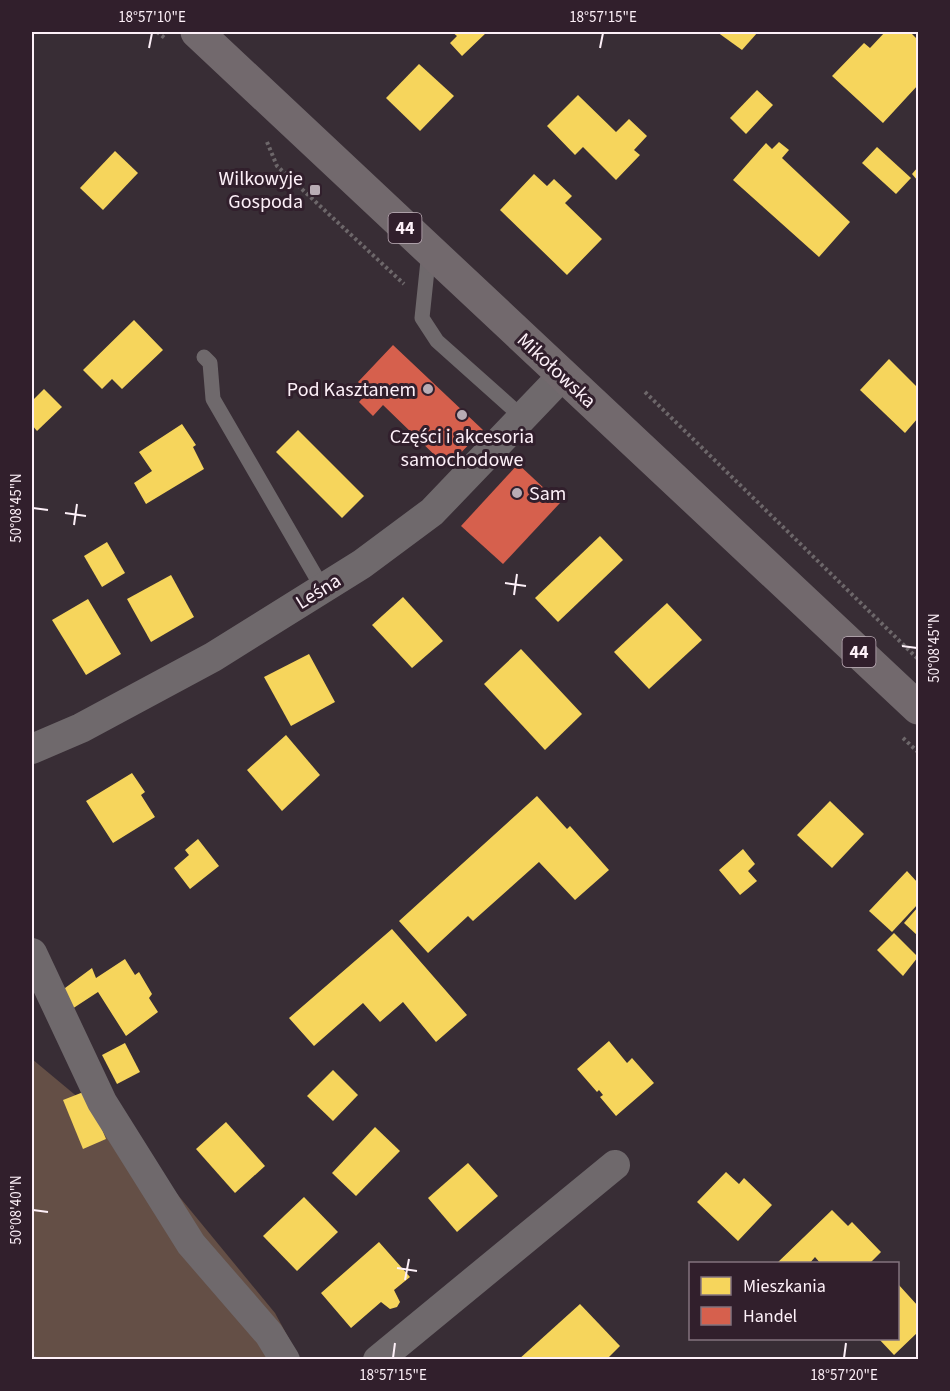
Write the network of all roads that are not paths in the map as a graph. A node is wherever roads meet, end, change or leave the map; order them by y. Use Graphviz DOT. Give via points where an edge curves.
graph roads {
  1 [pos="197,32"];
  2 [pos="429,250"];
  3 [pos="204,357"];
  4 [pos="563,375"];
  5 [pos="521,416"];
  6 [pos="323,589"];
  7 [pos="918,708"];
  8 [pos="32,749"];
  9 [pos="32,953"];
  10 [pos="615,1165"];
  11 [pos="285,1359"];
  12 [pos="378,1359"];
  1 -- 2 [label="main road, Mikołowska / 44"];
  2 -- 4 [label="main road, Mikołowska / 44"];
  2 -- 5 [label="lane" via="422,318 437,341"];
  3 -- 6 [label="lane" via="210,363 213,399"];
  4 -- 5 [label="street, Leśna"];
  4 -- 7 [label="main road, Mikołowska / 44"];
  5 -- 6 [label="street, Leśna" via="432,512"];
  6 -- 8 [label="street, Leśna" via="213,657 81,728"];
  9 -- 11 [label="street" via="102,1102 191,1244"];
  10 -- 12 [label="street"];
}
